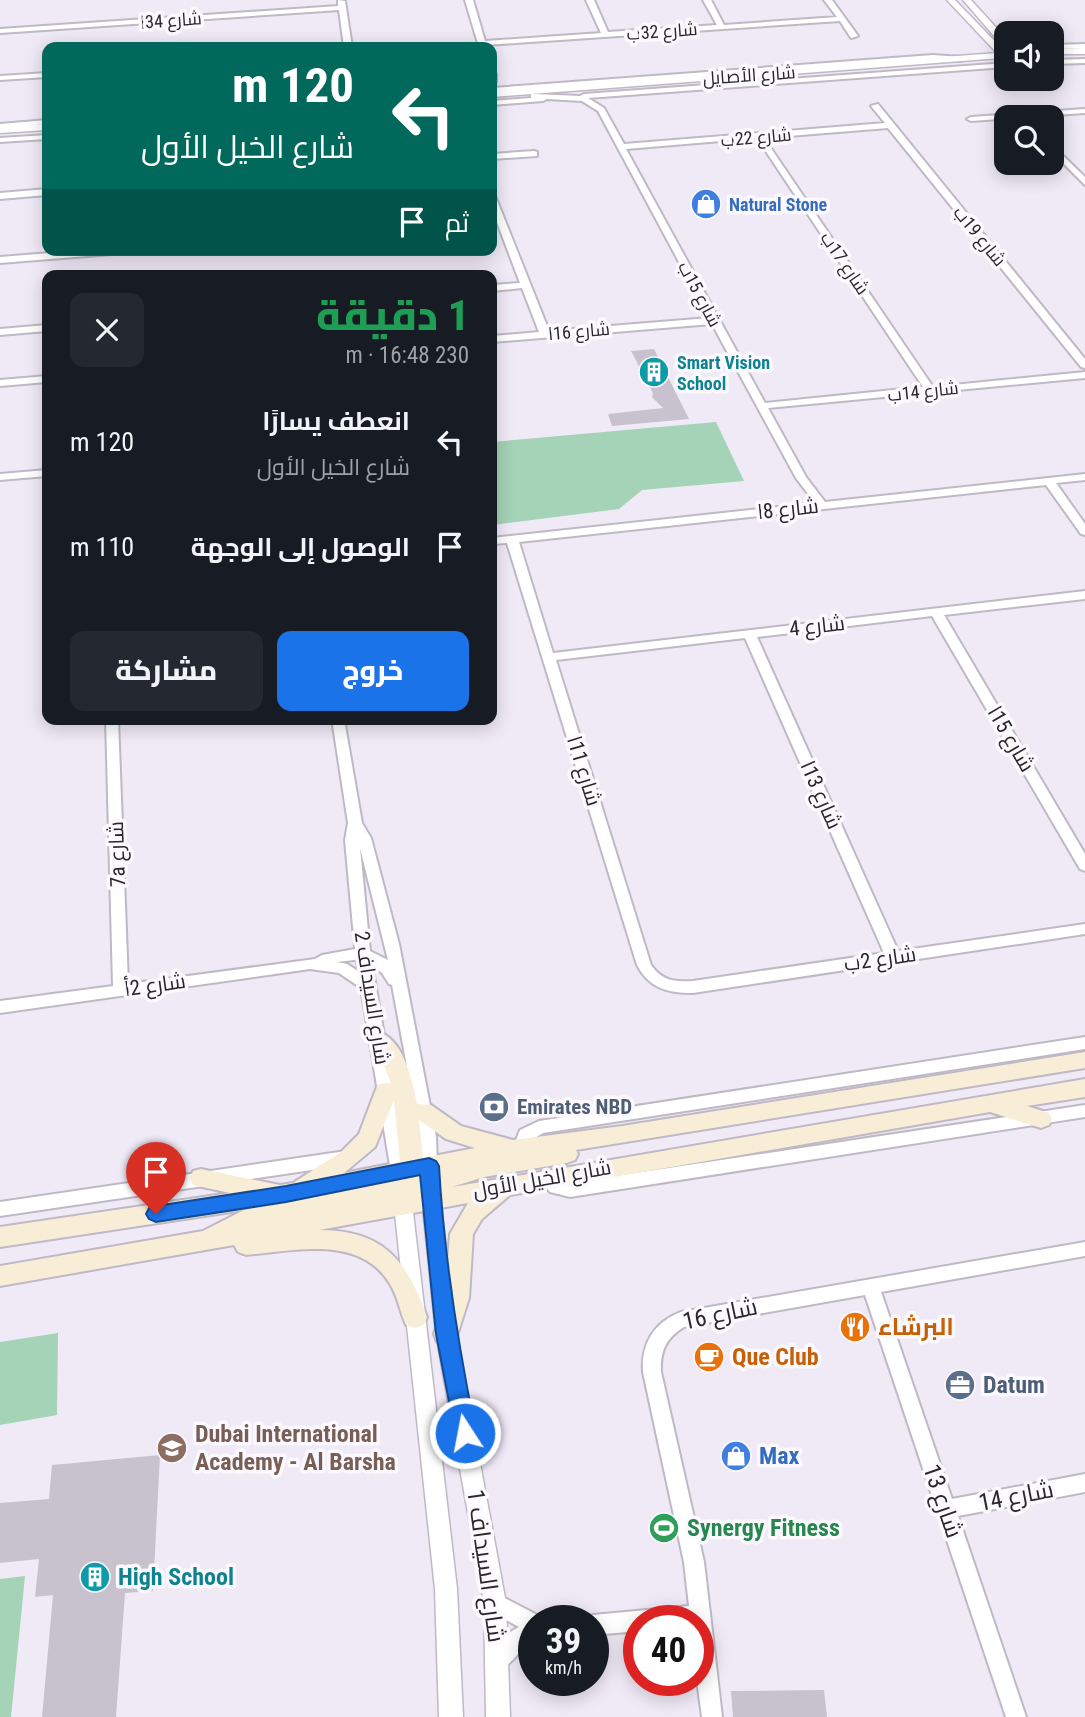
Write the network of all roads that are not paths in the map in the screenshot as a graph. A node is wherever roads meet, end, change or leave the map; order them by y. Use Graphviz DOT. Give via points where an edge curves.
graph roads {
  1 [pos="469,0"];
  2 [pos="590,0"];
  3 [pos="707,0"];
  4 [pos="828,0"];
  5 [pos="951,0"];
  6 [pos="967,0"];
  7 [pos="341,4"];
  8 [pos="841,19"];
  9 [pos="722,27"];
  10 [pos="0,31"];
  11 [pos="983,34"];
  12 [pos="606,35"];
  13 [pos="854,36"];
  14 [pos="994,36"];
  15 [pos="347,42"];
  16 [pos="482,42"];
  17 [pos="994,42"];
  18 [pos="497,44"];
  19 [pos="1085,48"];
  20 [pos="1064,50"];
  21 [pos="994,53"];
  22 [pos="994,53"];
  23 [pos="972,58"];
  24 [pos="1085,59"];
  25 [pos="1064,60"];
  26 [pos="42,75"];
  27 [pos="702,77"];
  28 [pos="0,78"];
  29 [pos="497,82"];
  30 [pos="740,83"];
  31 [pos="524,88"];
  32 [pos="621,93"];
  33 [pos="497,96"];
  34 [pos="534,96"];
  35 [pos="497,97"];
  36 [pos="497,97"];
  37 [pos="497,97"];
  38 [pos="565,98"];
  39 [pos="875,106"];
  40 [pos="601,110"];
  41 [pos="1085,111"];
  42 [pos="1064,113"];
  43 [pos="994,118"];
  44 [pos="971,119"];
  45 [pos="42,125"];
  46 [pos="891,125"];
  47 [pos="0,128"];
  48 [pos="42,135"];
  49 [pos="759,136"];
  50 [pos="0,138"];
  51 [pos="622,147"];
  52 [pos="534,154"];
  53 [pos="497,157"];
  54 [pos="1064,159"];
  55 [pos="1085,181"];
  56 [pos="42,192"];
  57 [pos="0,196"];
  58 [pos="497,221"];
  59 [pos="50,256"];
  60 [pos="0,260"];
  61 [pos="526,285"];
  62 [pos="497,288"];
  63 [pos="713,319"];
  64 [pos="42,328"];
  65 [pos="0,332"];
  66 [pos="545,334"];
  67 [pos="497,339"];
  68 [pos="1085,365"];
  69 [pos="1085,374"];
  70 [pos="42,379"];
  71 [pos="0,383"];
  72 [pos="930,390"];
  73 [pos="762,407"];
  74 [pos="42,473"];
  75 [pos="0,477"];
  76 [pos="1085,477"];
  77 [pos="1049,481"];
  78 [pos="817,506"];
  79 [pos="1085,532"];
  80 [pos="512,539"];
  81 [pos="497,540"];
  82 [pos="1085,595"];
  83 [pos="936,612"];
  84 [pos="749,633"];
  85 [pos="549,657"];
  86 [pos="113,725"];
  87 [pos="339,725"];
  88 [pos="355,823"];
  89 [pos="1085,866"];
  90 [pos="1085,929"];
  91 [pos="363,954"];
  92 [pos="893,957"];
  93 [pos="310,964"];
  94 [pos="367,984"];
  95 [pos="674,988"];
  96 [pos="121,990"];
  97 [pos="400,991"];
  98 [pos="0,1007"];
  99 [pos="377,1039"];
  100 [pos="1085,1043"];
  101 [pos="1085,1060"];
  102 [pos="1085,1088"];
  103 [pos="386,1090"];
  104 [pos="988,1103"];
  105 [pos="423,1111"];
  106 [pos="1085,1111"];
  107 [pos="1041,1119"];
  108 [pos="622,1135"];
  109 [pos="519,1148"];
  110 [pos="351,1157"];
  111 [pos="546,1177"];
  112 [pos="201,1178"];
  113 [pos="516,1184"];
  114 [pos="415,1185"];
  115 [pos="289,1193"];
  116 [pos="0,1209"];
  117 [pos="0,1237"];
  118 [pos="207,1241"];
  119 [pos="1085,1249"];
  120 [pos="0,1276"];
  121 [pos="870,1285"];
  122 [pos="415,1317"];
  123 [pos="446,1334"];
  124 [pos="1085,1483"];
  125 [pos="946,1509"];
  126 [pos="495,1603"];
  127 [pos="699,1605"];
  128 [pos="518,1615"];
  129 [pos="518,1637"];
  130 [pos="499,1660"];
  131 [pos="710,1696"];
  132 [pos="452,1717"];
  133 [pos="498,1717"];
  134 [pos="712,1717"];
  135 [pos="1016,1717"];
  1 -- 16 [label="street"];
  2 -- 12 [label="street"];
  3 -- 9 [label="street"];
  4 -- 8 [label="street"];
  5 -- 11 [label="street"];
  6 -- 14 [label="street"];
  7 -- 10 [label="street, شارع 34ا"];
  7 -- 15 [label="street"];
  8 -- 9 [label="street, شارع 32ب"];
  8 -- 13 [label="street"];
  9 -- 12 [label="street, شارع 32ب"];
  11 -- 17 [label="street"];
  11 -- 23 [label="street" via="985,48"];
  12 -- 18 [label="street, شارع 32ب"];
  19 -- 20 [label="street"];
  21 -- 23 [label="street, شارع الأصايل"];
  22 -- 30 [label="street, شارع الأصايل" via="918,70"];
  23 -- 27 [label="street, شارع الأصايل"];
  24 -- 25 [label="street"];
  26 -- 28 [label="street"];
  27 -- 31 [label="street"];
  27 -- 35 [label="street, شارع الأصايل"];
  29 -- 31 [label="street"];
  30 -- 32 [label="street"];
  30 -- 34 [label="street, شارع الأصايل"];
  31 -- 33 [label="street"];
  32 -- 38 [label="street"];
  32 -- 40 [label="street" via="604,99"];
  34 -- 36 [label="street, شارع الأصايل"];
  34 -- 38 [label="street"];
  37 -- 38 [label="street"];
  38 -- 40 [label="street" via="588,100"];
  39 -- 46 [label="street, شارع 19ب"];
  40 -- 51 [label="street, شارع 15ب"];
  41 -- 42 [label="street"];
  43 -- 44 [label="street"];
  45 -- 47 [label="street"];
  46 -- 49 [label="street, شارع 22ب"];
  46 -- 68 [label="street, شارع 19ب"];
  48 -- 50 [label="street"];
  49 -- 51 [label="street, شارع 22ب"];
  49 -- 72 [label="street, شارع 17ب"];
  51 -- 63 [label="street, شارع 15ب"];
  52 -- 53 [label="street"];
  54 -- 55 [label="street"];
  56 -- 57 [label="street"];
  58 -- 61 [label="street"];
  59 -- 60 [label="street"];
  61 -- 62 [label="street"];
  61 -- 66 [label="street"];
  63 -- 66 [label="street, شارع 16ا"];
  63 -- 73 [label="street, شارع 15ب"];
  64 -- 65 [label="street"];
  66 -- 67 [label="street, شارع 16ا"];
  69 -- 72 [label="street, شارع 14ب"];
  70 -- 71 [label="street"];
  72 -- 73 [label="street, شارع 14ب"];
  73 -- 78 [label="street, شارع 15ب"];
  74 -- 75 [label="street"];
  76 -- 77 [label="street, شارع 8ا"];
  77 -- 78 [label="street, شارع 8ا"];
  77 -- 79 [label="street"];
  78 -- 80 [label="street, شارع 8ا"];
  80 -- 81 [label="street, شارع 8ا"];
  80 -- 85 [label="street, شارع 11ا"];
  82 -- 83 [label="street, شارع 4"];
  83 -- 84 [label="street, شارع 4"];
  83 -- 89 [label="street, شارع 15ا"];
  84 -- 85 [label="street, شارع 4"];
  84 -- 92 [label="street, شارع 13ا"];
  85 -- 95 [label="street, شارع 11ا" via="644,965 657,982"];
  86 -- 96 [label="street, 7a شارع"];
  87 -- 88 [label="street, شارع السيداف 2"];
  88 -- 91 [label="street, شارع السيداف 2" via="352,840"];
  88 -- 97 [label="street, شارع السيداف 2" via="364,838"];
  90 -- 92 [label="street, شارع 2ب"];
  91 -- 93 [label="street, شارع 2أ"];
  91 -- 94 [label="street, شارع السيداف 2"];
  91 -- 97 [label="street" via="384,961"];
  92 -- 95 [label="street, شارع 2ب"];
  93 -- 94 [label="street, شارع 2أ" via="342,968"];
  93 -- 96 [label="street, شارع 2أ"];
  94 -- 99 [label="street, شارع السيداف 2"];
  96 -- 98 [label="street, شارع 2أ"];
  97 -- 105 [label="street, شارع السيداف 2"];
  99 -- 103 [label="street, شارع السيداف 2"];
  99 -- 114 [label="main road" via="400,1071"];
  100 -- 109 [label="street" via="539,1127 526,1135"];
  101 -- 108 [label="main road, شارع الخيل الأول"];
  102 -- 104 [label="main road, شارع الخيل الأول"];
  103 -- 110 [label="main road" via="374,1136"];
  103 -- 114 [label="street, شارع السيداف 2"];
  104 -- 107 [label="main road"];
  104 -- 111 [label="main road, شارع الخيل الأول"];
  105 -- 109 [label="main road" via="463,1137"];
  105 -- 114 [label="street, شارع السيداف 2"];
  106 -- 107 [label="street"];
  107 -- 111 [label="street" via="570,1190 556,1187"];
  108 -- 109 [label="main road, شارع الخيل الأول"];
  108 -- 114 [label="main road" via="598,1149"];
  109 -- 114 [label="main road, شارع الخيل الأول"];
  110 -- 112 [label="street"];
  110 -- 115 [label="main road"];
  111 -- 113 [label="main road, شارع الخيل الأول"];
  112 -- 115 [label="main road"];
  112 -- 116 [label="street"];
  113 -- 114 [label="main road, شارع الخيل الأول"];
  113 -- 123 [label="main road" via="482,1204 461,1233 456,1253 457,1304"];
  114 -- 115 [label="main road, شارع الخيل الأول"];
  114 -- 118 [label="main road, شارع الخيل الأول"];
  114 -- 122 [label="street, شارع السيداف 1"];
  114 -- 123 [label="street, شارع السيداف 1"];
  115 -- 117 [label="main road, شارع الخيل الأول"];
  118 -- 120 [label="main road, شارع الخيل الأول"];
  118 -- 122 [label="main road" via="238,1245 327,1239 352,1243 391,1267"];
  119 -- 121 [label="street, شارع 16"];
  121 -- 125 [label="street, شارع 13"];
  121 -- 127 [label="street, شارع 16" via="681,1320 669,1326 653,1347 652,1372 684,1506"];
  122 -- 132 [label="street, شارع السيداف 1" via="446,1589"];
  123 -- 126 [label="street, شارع السيداف 1"];
  124 -- 125 [label="street, شارع 14"];
  125 -- 135 [label="street, شارع 13"];
  126 -- 128 [label="street"];
  126 -- 130 [label="street, شارع السيداف 1"];
  129 -- 130 [label="street"];
  130 -- 133 [label="street, شارع السيداف 1"];
  131 -- 134 [label="street, شارع 16"];
}
